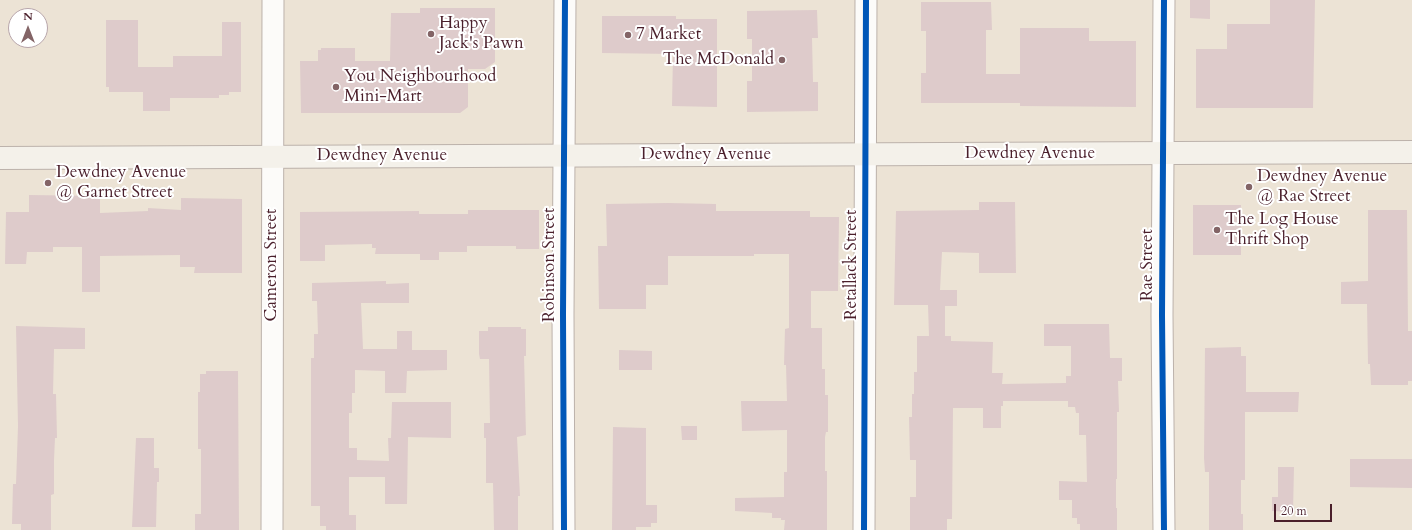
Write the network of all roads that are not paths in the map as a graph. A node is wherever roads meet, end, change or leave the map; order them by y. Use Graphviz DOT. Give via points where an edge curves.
graph roads {
  1 [pos="273,0"];
  2 [pos="565,0"];
  3 [pos="866,0"];
  4 [pos="1164,0"];
  5 [pos="1412,152"];
  6 [pos="1163,153"];
  7 [pos="866,154"];
  8 [pos="564,155"];
  9 [pos="273,157"];
  10 [pos="0,158"];
  11 [pos="272,530"];
  12 [pos="564,530"];
  13 [pos="864,530"];
  14 [pos="1164,530"];
  1 -- 9 [label="street, Cameron Street"];
  2 -- 8 [label="street, Robinson Street"];
  3 -- 7 [label="street, Retallack Street"];
  4 -- 6 [label="street, Rae Street"];
  5 -- 6 [label="main road, Dewdney Avenue"];
  6 -- 7 [label="main road, Dewdney Avenue"];
  6 -- 14 [label="street, Rae Street"];
  7 -- 8 [label="main road, Dewdney Avenue"];
  7 -- 13 [label="street, Retallack Street"];
  8 -- 9 [label="main road, Dewdney Avenue"];
  8 -- 12 [label="street, Robinson Street"];
  9 -- 10 [label="main road, Dewdney Avenue"];
  9 -- 11 [label="street, Cameron Street"];
}
